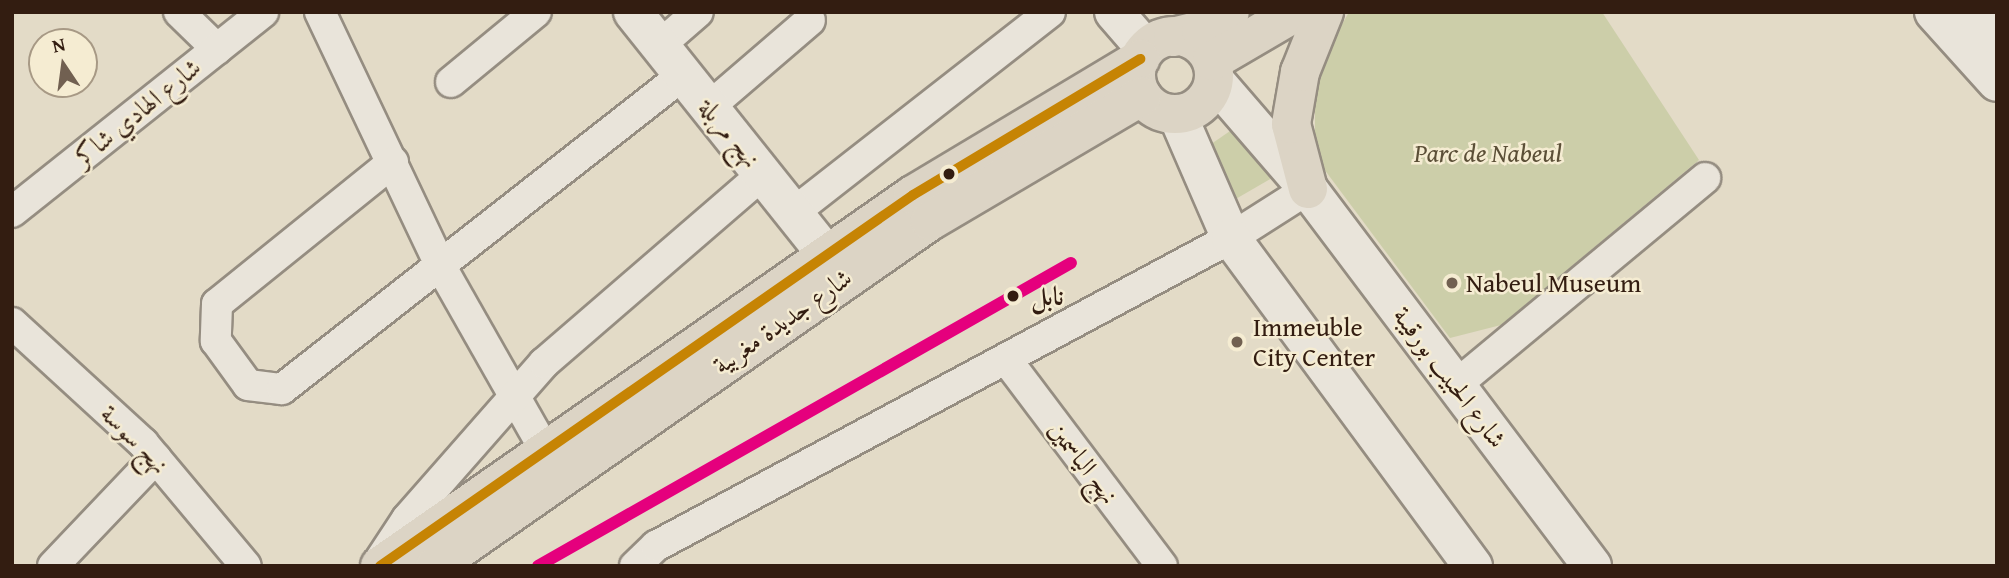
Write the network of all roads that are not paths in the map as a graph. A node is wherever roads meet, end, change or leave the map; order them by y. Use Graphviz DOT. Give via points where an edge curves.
graph roads {
  1 [pos="179,12"];
  2 [pos="263,12"];
  3 [pos="320,12"];
  4 [pos="536,12"];
  5 [pos="633,12"];
  6 [pos="698,12"];
  7 [pos="1050,12"];
  8 [pos="1114,12"];
  9 [pos="1230,12"];
  10 [pos="1296,12"];
  11 [pos="1324,12"];
  12 [pos="1934,12"];
  13 [pos="1976,12"];
  14 [pos="810,20"];
  15 [pos="1997,36"];
  16 [pos="660,46"];
  17 [pos="217,49"];
  18 [pos="1150,60"];
  19 [pos="1213,71"];
  20 [pos="683,75"];
  21 [pos="451,82"];
  22 [pos="1997,82"];
  23 [pos="709,107"];
  24 [pos="1177,114"];
  25 [pos="393,162"];
  26 [pos="763,174"];
  27 [pos="1705,178"];
  28 [pos="1308,189"];
  29 [pos="12,212"];
  30 [pos="793,213"];
  31 [pos="1231,238"];
  32 [pos="836,266"];
  33 [pos="440,267"];
  34 [pos="12,323"];
  35 [pos="1006,359"];
  36 [pos="1456,385"];
  37 [pos="513,394"];
  38 [pos="544,448"];
  39 [pos="156,458"];
  40 [pos="53,566"];
  41 [pos="246,566"];
  42 [pos="378,566"];
  43 [pos="435,566"];
  44 [pos="635,566"];
  45 [pos="1162,566"];
  46 [pos="1474,566"];
  47 [pos="1592,566"];
  1 -- 17 [label="street"];
  2 -- 17 [label="street, شارع الهادي شاكر"];
  3 -- 25 [label="street"];
  4 -- 21 [label="street"];
  5 -- 16 [label="street, نهج مربلة"];
  6 -- 16 [label="street"];
  7 -- 30 [label="street"];
  8 -- 18 [label="street"];
  9 -- 18 [label="main road, شارع جديدة مغربية"];
  10 -- 19 [label="main road"];
  11 -- 28 [label="main road" via="1300,72 1291,124"];
  12 -- 22 [label="street"];
  13 -- 15 [label="street"];
  14 -- 23 [label="street"];
  16 -- 20 [label="street, نهج مربلة"];
  17 -- 29 [label="street, شارع الهادي شاكر"];
  18 -- 19 [label="main road" via="1196,43"];
  18 -- 24 [label="main road" via="1157,110"];
  18 -- 32 [label="main road, شارع جديدة مغربية" via="991,146"];
  19 -- 24 [label="main road" via="1205,100"];
  19 -- 28 [label="street, شارع الحبيب بورقيبة"];
  20 -- 23 [label="street, نهج مربلة"];
  20 -- 33 [label="street"];
  23 -- 26 [label="street, نهج مربلة"];
  24 -- 31 [label="street"];
  25 -- 33 [label="street"];
  25 -- 33 [label="street" via="223,296 214,316 216,341 248,385 282,389"];
  26 -- 30 [label="street, نهج مربلة"];
  26 -- 37 [label="street"];
  27 -- 36 [label="street"];
  28 -- 31 [label="street"];
  28 -- 36 [label="street, شارع الحبيب بورقيبة"];
  30 -- 32 [label="street, نهج مربلة"];
  31 -- 35 [label="street"];
  31 -- 46 [label="street"];
  32 -- 38 [label="main road, شارع جديدة مغربية"];
  32 -- 43 [label="main road, شارع جديدة مغربية"];
  33 -- 37 [label="street"];
  34 -- 39 [label="street, نهج سوسة"];
  35 -- 44 [label="street" via="656,546"];
  35 -- 45 [label="street, نهج الياسمين"];
  36 -- 47 [label="street, شارع الحبيب بورقيبة"];
  37 -- 38 [label="street"];
  37 -- 42 [label="street" via="407,519"];
  38 -- 42 [label="main road, شارع جديدة مغربية"];
  39 -- 40 [label="street"];
  39 -- 41 [label="street, نهج سوسة"];
}
